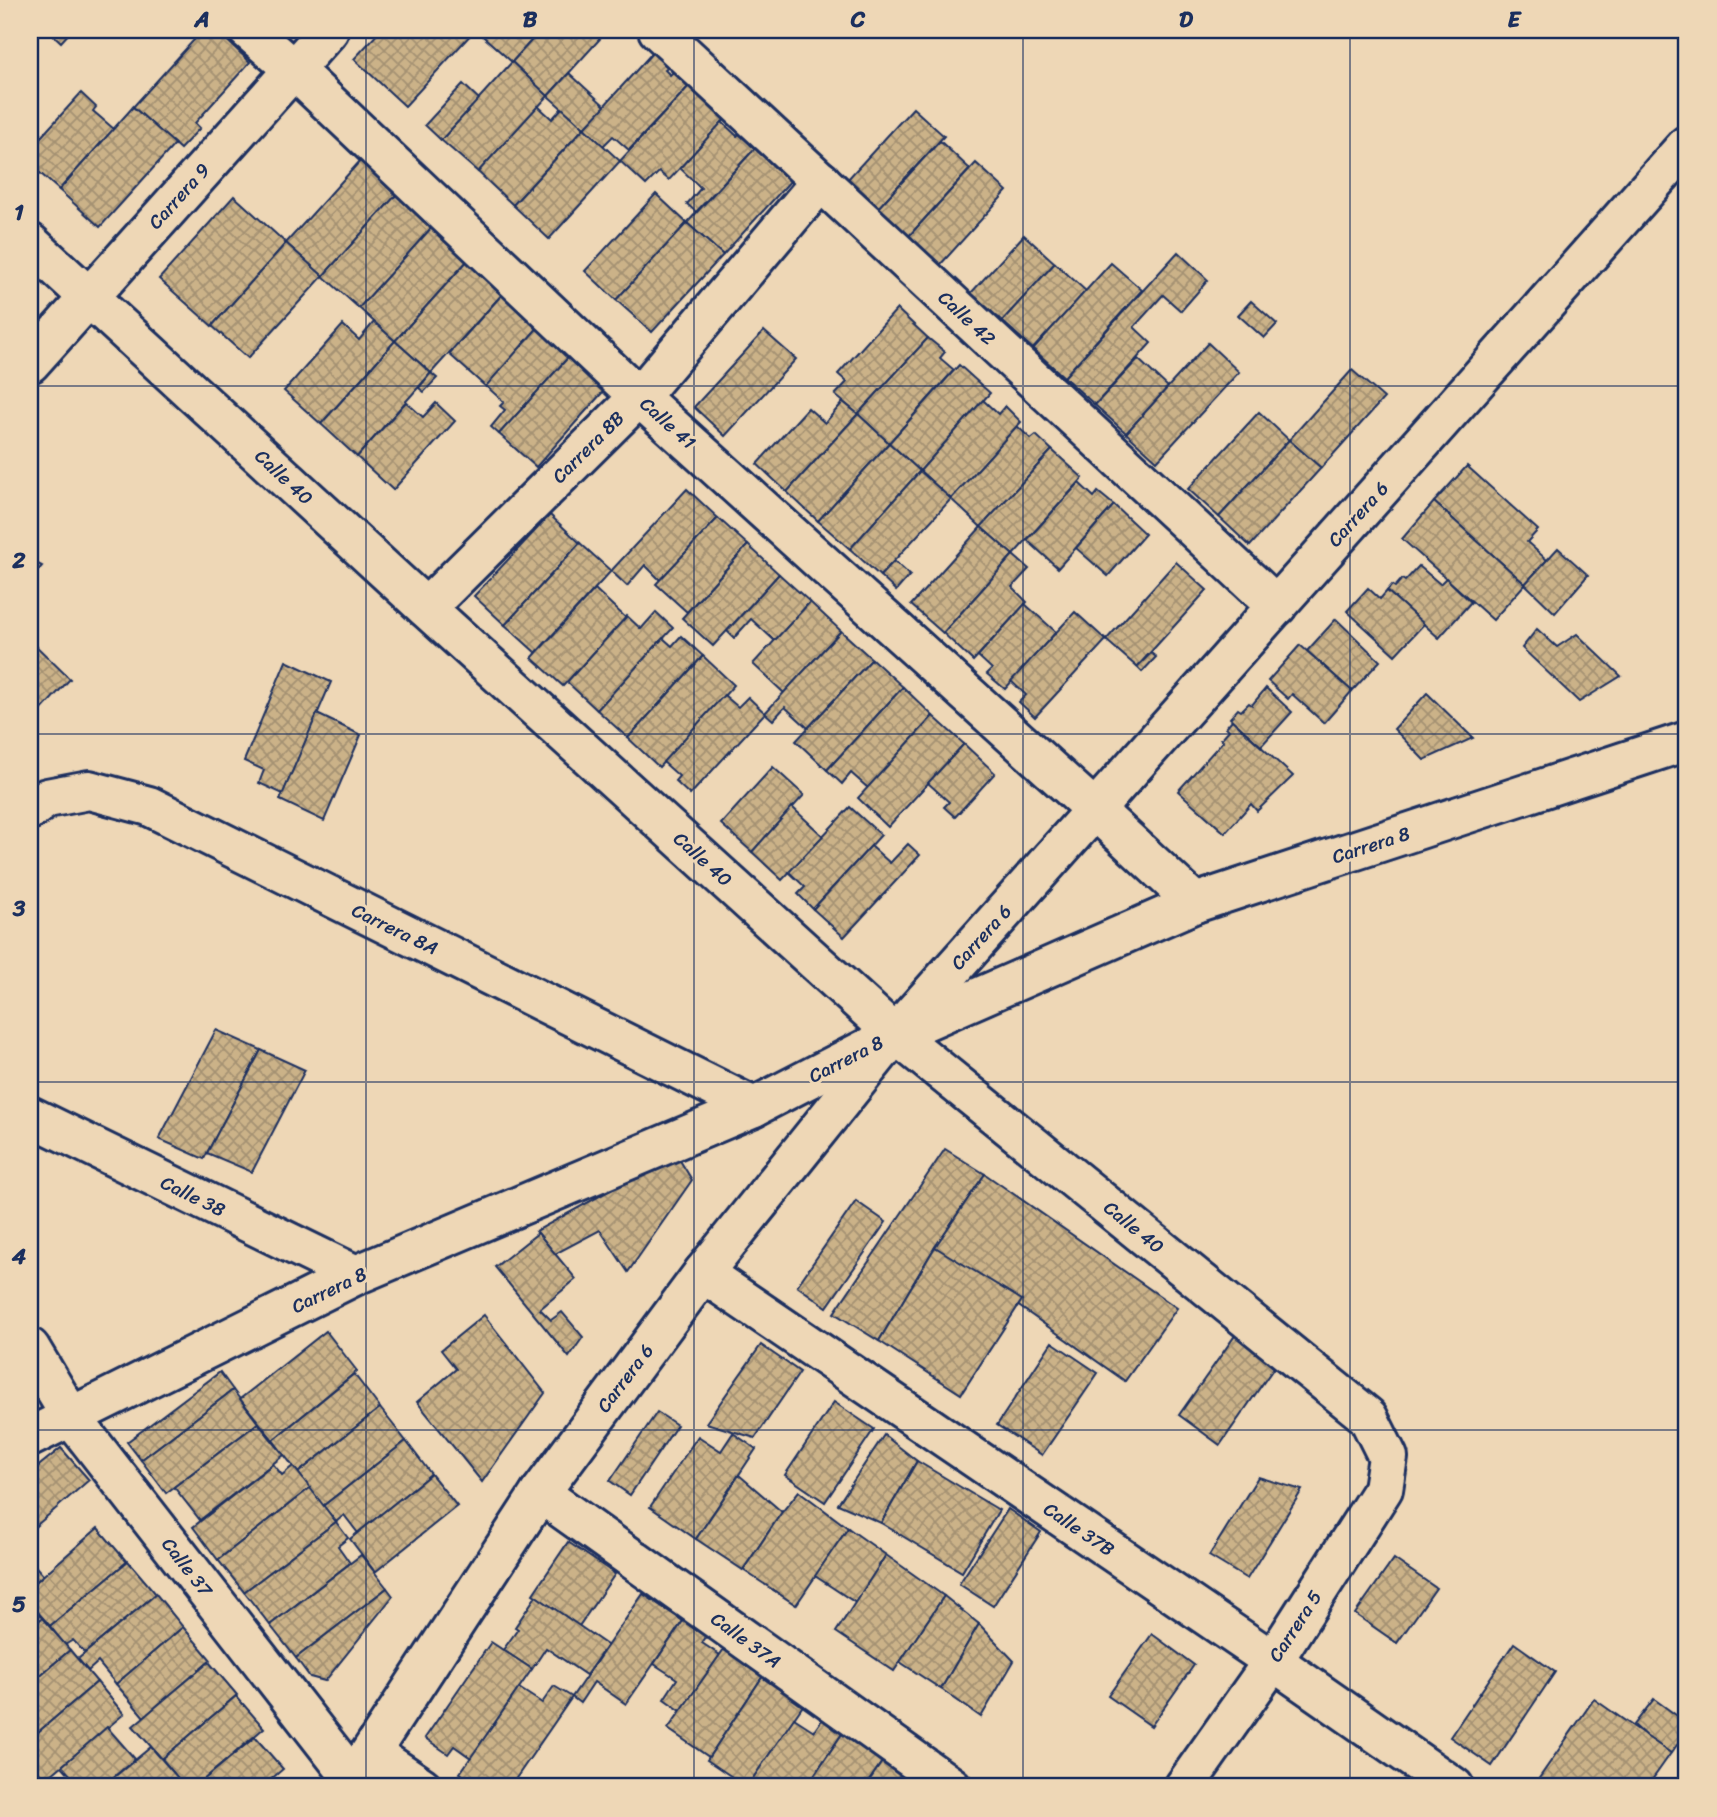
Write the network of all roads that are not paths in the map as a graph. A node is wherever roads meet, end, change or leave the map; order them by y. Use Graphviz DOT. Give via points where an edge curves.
graph roads {
  1 [pos="248,30"];
  2 [pos="329,30"];
  3 [pos="658,30"];
  4 [pos="293,69"];
  5 [pos="1687,145"];
  6 [pos="821,181"];
  7 [pos="30,243"];
  8 [pos="89,297"];
  9 [pos="30,363"];
  10 [pos="639,397"];
  11 [pos="1277,606"];
  12 [pos="426,608"];
  13 [pos="1687,741"];
  14 [pos="30,810"];
  15 [pos="1095,810"];
  16 [pos="1195,903"];
  17 [pos="895,1034"];
  18 [pos="754,1107"];
  19 [pos="30,1116"];
  20 [pos="704,1273"];
  21 [pos="356,1275"];
  22 [pos="30,1348"];
  23 [pos="71,1418"];
  24 [pos="30,1437"];
  25 [pos="1388,1457"];
  26 [pos="540,1493"];
  27 [pos="1273,1661"];
  28 [pos="358,1773"];
  29 [pos="422,1787"];
  30 [pos="952,1787"];
  31 [pos="1184,1787"];
  32 [pos="1454,1787"];
  1 -- 4 [label="street, Calle 41"];
  2 -- 4 [label="street, Carrera 9"];
  3 -- 6 [label="street, Calle 42"];
  4 -- 8 [label="street, Carrera 9"];
  4 -- 10 [label="street, Calle 41"];
  5 -- 11 [label="street, Carrera 6"];
  6 -- 10 [label="street, Carrera 8B"];
  6 -- 11 [label="street, Calle 42"];
  7 -- 8 [label="street, Calle 40"];
  8 -- 9 [label="street, Carrera 9"];
  8 -- 12 [label="street, Calle 40"];
  10 -- 12 [label="street, Carrera 8B"];
  10 -- 15 [label="street, Calle 41"];
  11 -- 15 [label="street, Carrera 6"];
  12 -- 17 [label="street, Calle 40"];
  13 -- 16 [label="street, Carrera 8"];
  14 -- 18 [label="street, Carrera 8A" via="47,798 89,790 149,806"];
  15 -- 16 [label="street, Calle 41"];
  15 -- 17 [label="street, Carrera 6"];
  16 -- 17 [label="street, Carrera 8"];
  17 -- 18 [label="street, Carrera 8"];
  17 -- 20 [label="street, Carrera 6"];
  17 -- 25 [label="street, Calle 40" via="1368,1417"];
  18 -- 21 [label="street, Carrera 8"];
  19 -- 21 [label="street, Calle 38"];
  20 -- 26 [label="street, Carrera 6"];
  20 -- 27 [label="street, Calle 37B"];
  21 -- 23 [label="street, Carrera 8"];
  22 -- 23 [label="street, Calle 37"];
  23 -- 24 [label="street, Carrera 8"];
  23 -- 28 [label="street, Calle 37"];
  25 -- 27 [label="street, Carrera 5" via="1383,1489"];
  26 -- 28 [label="street, Carrera 6"];
  26 -- 30 [label="street, Calle 37A"];
  27 -- 31 [label="street, Carrera 5"];
  27 -- 32 [label="street, Calle 37B"];
  28 -- 29 [label="street, Calle 37"];
}
